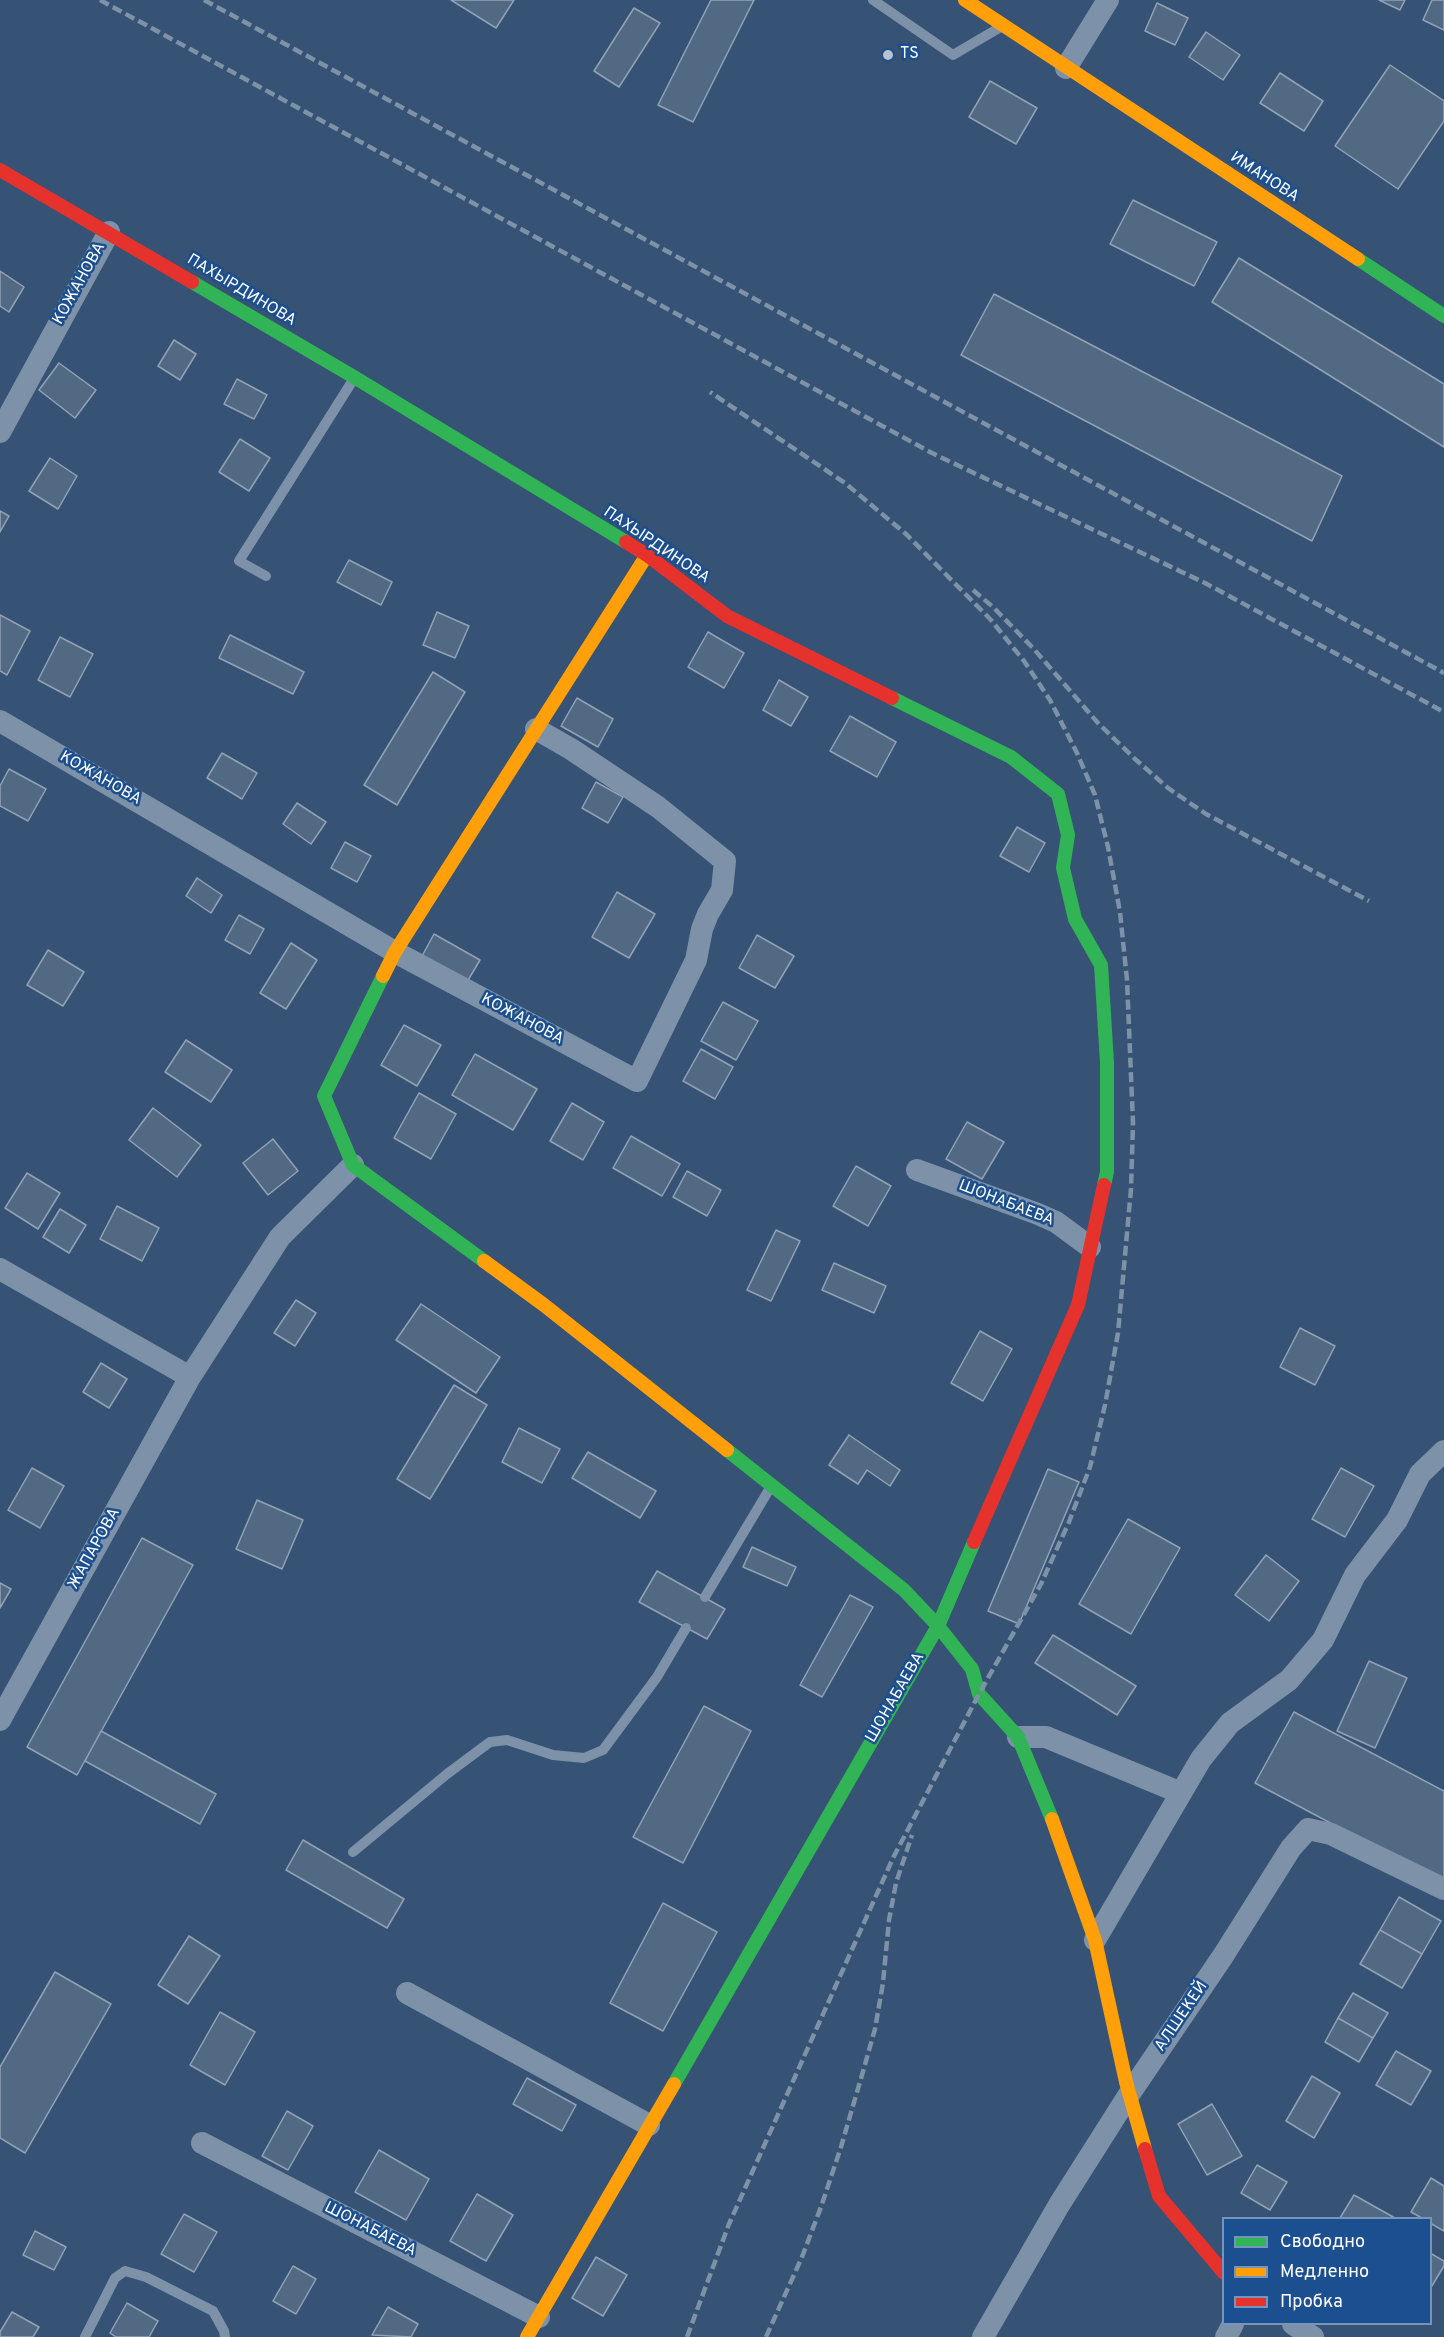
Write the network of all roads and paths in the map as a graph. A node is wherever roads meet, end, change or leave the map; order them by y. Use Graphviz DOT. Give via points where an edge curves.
graph roads {
  1 [pos="873,0"];
  2 [pos="964,0"];
  3 [pos="1108,0"];
  4 [pos="1002,25"];
  5 [pos="1066,68"];
  6 [pos="0,170"];
  7 [pos="109,232"];
  8 [pos="1444,316"];
  9 [pos="354,377"];
  10 [pos="0,432"];
  11 [pos="647,555"];
  12 [pos="266,576"];
  13 [pos="0,721"];
  14 [pos="536,729"];
  15 [pos="395,952"];
  16 [pos="1107,1064"];
  17 [pos="353,1165"];
  18 [pos="917,1170"];
  19 [pos="1090,1247"];
  20 [pos="0,1269"];
  21 [pos="190,1377"];
  22 [pos="1444,1451"];
  23 [pos="772,1486"];
  24 [pos="705,1598"];
  25 [pos="938,1626"];
  26 [pos="686,1628"];
  27 [pos="0,1720"];
  28 [pos="1018,1737"];
  29 [pos="1181,1793"];
  30 [pos="353,1852"];
  31 [pos="1444,1889"];
  32 [pos="1095,1940"];
  33 [pos="407,1993"];
  34 [pos="1130,2093"];
  35 [pos="649,2125"];
  36 [pos="202,2143"];
  37 [pos="1222,2271"];
  38 [pos="539,2317"];
  39 [pos="1295,2325"];
  40 [pos="85,2337"];
  41 [pos="225,2337"];
  42 [pos="527,2337"];
  43 [pos="983,2337"];
  44 [pos="1313,2337"];
  1 -- 4 [label="lane" via="953,55"];
  2 -- 4 [label="street, ИМАНОВА"];
  3 -- 5 [label="street"];
  4 -- 5 [label="street, ИМАНОВА"];
  5 -- 8 [label="street, ИМАНОВА"];
  6 -- 7 [label="street, ПАХЫРДИНОВА"];
  7 -- 9 [label="street, ПАХЫРДИНОВА"];
  7 -- 10 [label="street, КОЖАНОВА"];
  9 -- 11 [label="street, ПАХЫРДИНОВА"];
  9 -- 12 [label="lane" via="239,561"];
  11 -- 14 [label="street"];
  11 -- 16 [label="street, ПАХЫРДИНОВА" via="727,616 1011,757 1058,794 1068,835 1063,868 1075,919 1101,965"];
  13 -- 15 [label="street, КОЖАНОВА"];
  14 -- 15 [label="street"];
  14 -- 15 [label="street, КОЖАНОВА" via="658,807 725,861 722,890 702,929 696,960 637,1082"];
  15 -- 17 [label="street" via="324,1096"];
  16 -- 19 [label="street, ШОНАБАЕВА" via="1107,1172"];
  17 -- 21 [label="street, ЖАПАРОВА" via="280,1237"];
  17 -- 23 [label="street" via="544,1305"];
  18 -- 19 [label="street, ШОНАБАЕВА" via="1056,1222"];
  19 -- 25 [label="street, ШОНАБАЕВА" via="1078,1305"];
  20 -- 21 [label="street"];
  21 -- 27 [label="street, ЖАПАРОВА"];
  22 -- 29 [label="street" via="1420,1474 1396,1520 1355,1575 1323,1640 1289,1680 1230,1723"];
  23 -- 24 [label="lane"];
  23 -- 25 [label="street" via="904,1590"];
  25 -- 28 [label="street" via="972,1669 979,1694"];
  25 -- 35 [label="street, ШОНАБАЕВА"];
  26 -- 30 [label="lane" via="657,1677 603,1750 584,1758 553,1755 507,1740 489,1742"];
  28 -- 29 [label="street" via="1046,1737"];
  28 -- 32 [label="street"];
  29 -- 32 [label="street"];
  31 -- 34 [label="street, АЛШЕКЕЙ" via="1331,1834 1308,1829 1291,1848"];
  32 -- 34 [label="street"];
  33 -- 35 [label="street"];
  34 -- 37 [label="street" via="1159,2196"];
  34 -- 43 [label="street, АЛШЕКЕЙ" via="1059,2205"];
  35 -- 38 [label="street, ШОНАБАЕВА"];
  36 -- 38 [label="street, ШОНАБАЕВА"];
  38 -- 42 [label="street, ШОНАБАЕВА"];
  39 -- 44 [label="street"];
  40 -- 41 [label="lane" via="115,2278 125,2271 146,2277 213,2311"];
}
